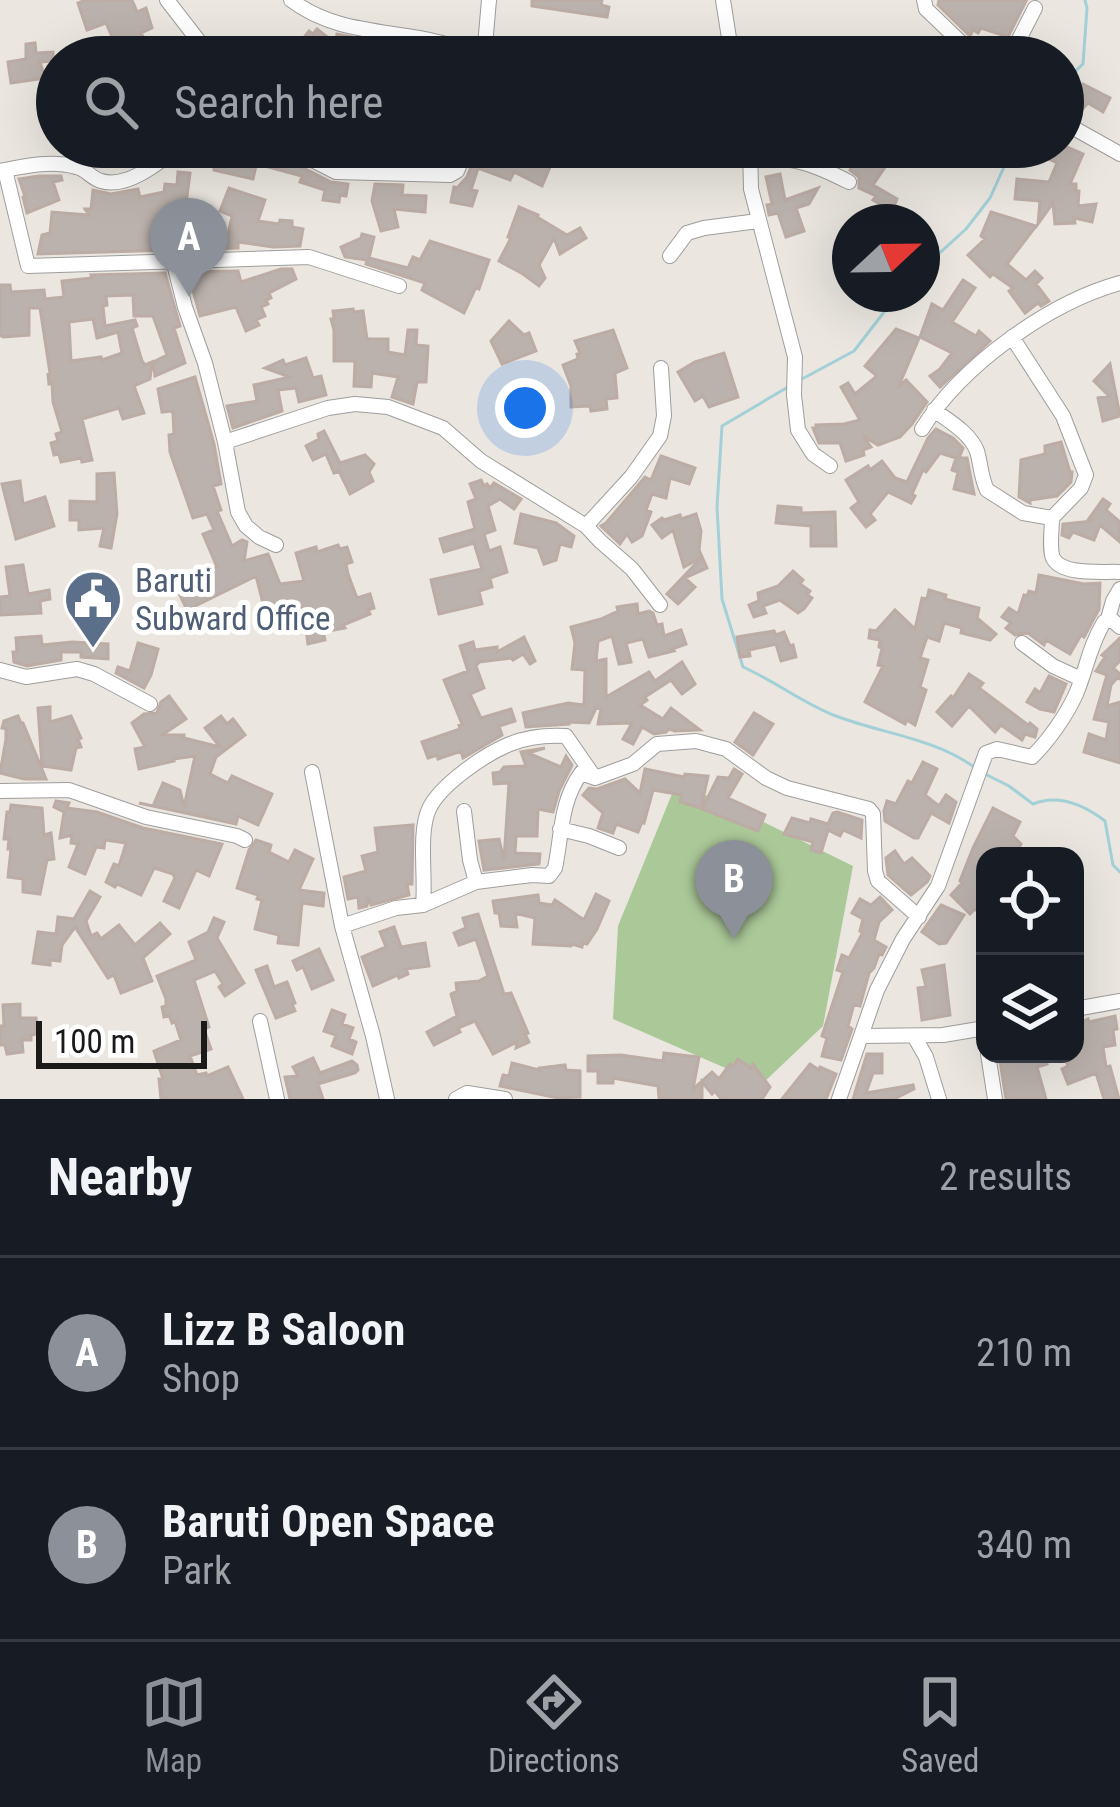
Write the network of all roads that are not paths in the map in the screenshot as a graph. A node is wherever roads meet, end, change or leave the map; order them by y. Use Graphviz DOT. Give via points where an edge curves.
graph roads {
  1 [pos="167,0"];
  2 [pos="291,0"];
  3 [pos="489,0"];
  4 [pos="723,0"];
  5 [pos="924,0"];
  6 [pos="1035,8"];
  7 [pos="195,36"];
  8 [pos="409,36"];
  9 [pos="486,36"];
  10 [pos="729,36"];
  11 [pos="955,36"];
  12 [pos="1020,36"];
  13 [pos="1084,134"];
  14 [pos="1120,154"];
  15 [pos="36,165"];
  16 [pos="83,168"];
  17 [pos="148,168"];
  18 [pos="329,168"];
  19 [pos="338,168"];
  20 [pos="458,168"];
  21 [pos="750,168"];
  22 [pos="822,168"];
  23 [pos="2,170"];
  24 [pos="336,172"];
  25 [pos="849,182"];
  26 [pos="758,221"];
  27 [pos="670,256"];
  28 [pos="173,260"];
  29 [pos="1120,283"];
  30 [pos="399,286"];
  31 [pos="1012,337"];
  32 [pos="661,368"];
  33 [pos="934,410"];
  34 [pos="922,429"];
  35 [pos="225,442"];
  36 [pos="830,466"];
  37 [pos="1052,518"];
  38 [pos="586,526"];
  39 [pos="276,545"];
  40 [pos="1120,572"];
  41 [pos="1120,589"];
  42 [pos="660,605"];
  43 [pos="1114,623"];
  44 [pos="1022,643"];
  45 [pos="0,670"];
  46 [pos="1081,679"];
  47 [pos="150,704"];
  48 [pos="312,772"];
  49 [pos="595,778"];
  50 [pos="0,791"];
  51 [pos="464,811"];
  52 [pos="560,830"];
  53 [pos="244,839"];
  54 [pos="619,848"];
  55 [pos="476,882"];
  56 [pos="423,905"];
  57 [pos="919,917"];
  58 [pos="342,926"];
  59 [pos="1120,1001"];
  60 [pos="1084,1007"];
  61 [pos="260,1022"];
  62 [pos="976,1029"];
  63 [pos="862,1036"];
  64 [pos="914,1036"];
  65 [pos="989,1063"];
  66 [pos="277,1099"];
  67 [pos="387,1099"];
  68 [pos="456,1099"];
  69 [pos="505,1099"];
  70 [pos="838,1099"];
  71 [pos="939,1099"];
  72 [pos="995,1099"];
  1 -- 7 [label="street"];
  2 -- 8 [label="street" via="350,28"];
  3 -- 9 [label="street"];
  4 -- 10 [label="street"];
  5 -- 11 [label="street"];
  6 -- 12 [label="street"];
  13 -- 14 [label="street"];
  15 -- 23 [label="street"];
  16 -- 17 [label="street" via="117,182"];
  18 -- 24 [label="street"];
  19 -- 24 [label="street"];
  20 -- 24 [label="street" via="450,175"];
  21 -- 26 [label="street"];
  22 -- 25 [label="street"];
  23 -- 28 [label="street" via="28,266"];
  26 -- 27 [label="street" via="687,233"];
  26 -- 36 [label="street" via="795,357 798,430"];
  28 -- 30 [label="street" via="309,257"];
  28 -- 35 [label="street"];
  29 -- 31 [label="street" via="1088,292"];
  31 -- 33 [label="street"];
  31 -- 37 [label="street" via="1064,416 1086,475"];
  32 -- 38 [label="street" via="660,436"];
  33 -- 34 [label="street"];
  33 -- 37 [label="street" via="974,444 987,490 1023,513"];
  35 -- 38 [label="street" via="328,408 388,407 443,428"];
  35 -- 39 [label="street" via="238,512"];
  37 -- 40 [label="street" via="1056,562"];
  38 -- 42 [label="street"];
  41 -- 43 [label="street"];
  43 -- 46 [label="street" via="1091,643"];
  44 -- 46 [label="street"];
  45 -- 47 [label="street" via="26,677 77,669"];
  46 -- 57 [label="street" via="1031,757 986,753"];
  48 -- 58 [label="street"];
  49 -- 52 [label="street" via="580,773"];
  49 -- 56 [label="street" via="566,736 510,743 479,761 429,809"];
  49 -- 57 [label="street" via="634,764 656,743 696,741 726,749 787,788 869,808 878,881"];
  50 -- 53 [label="street" via="69,790 146,818"];
  51 -- 55 [label="street"];
  52 -- 54 [label="street"];
  52 -- 55 [label="street" via="549,876"];
  55 -- 56 [label="street"];
  56 -- 58 [label="street"];
  57 -- 63 [label="street"];
  58 -- 67 [label="street"];
  59 -- 60 [label="street"];
  61 -- 66 [label="street"];
  62 -- 64 [label="street"];
  63 -- 64 [label="street"];
  63 -- 70 [label="street"];
  64 -- 71 [label="street"];
  65 -- 72 [label="street"];
  68 -- 69 [label="street"];
}
